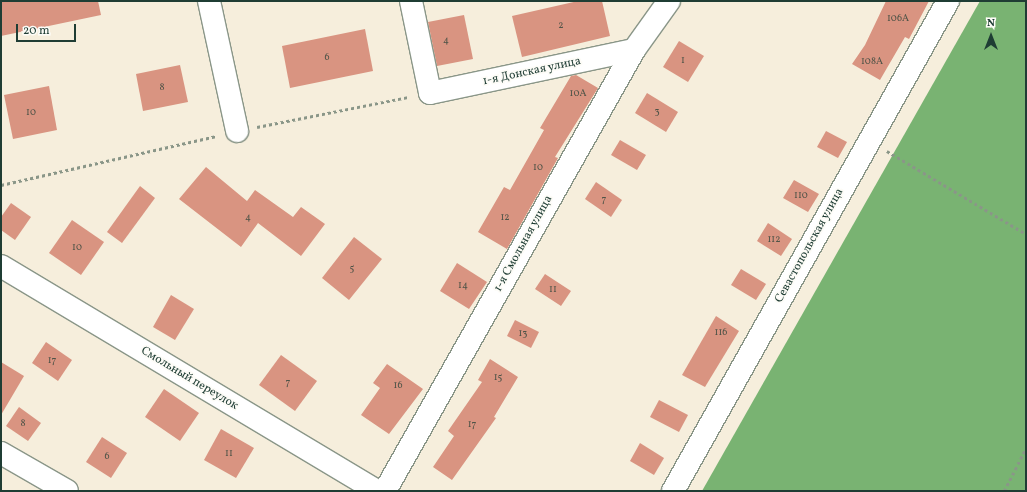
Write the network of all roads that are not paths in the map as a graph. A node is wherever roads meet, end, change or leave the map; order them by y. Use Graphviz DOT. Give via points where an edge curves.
graph roads {
  1 [pos="209,1"];
  2 [pos="411,1"];
  3 [pos="669,1"];
  4 [pos="948,1"];
  5 [pos="634,50"];
  6 [pos="237,131"];
  7 [pos="1,266"];
  8 [pos="1,453"];
  9 [pos="67,491"];
  10 [pos="377,491"];
  11 [pos="385,491"];
  12 [pos="673,491"];
  1 -- 6 [label="street"];
  2 -- 5 [label="street, 1-я Донская улица" via="430,93"];
  3 -- 5 [label="street, 1-я Смольная улица"];
  4 -- 12 [label="street, Севастопольская улица"];
  5 -- 11 [label="street, 1-я Смольная улица"];
  7 -- 10 [label="street, Смольный переулок"];
  8 -- 9 [label="street"];
}
